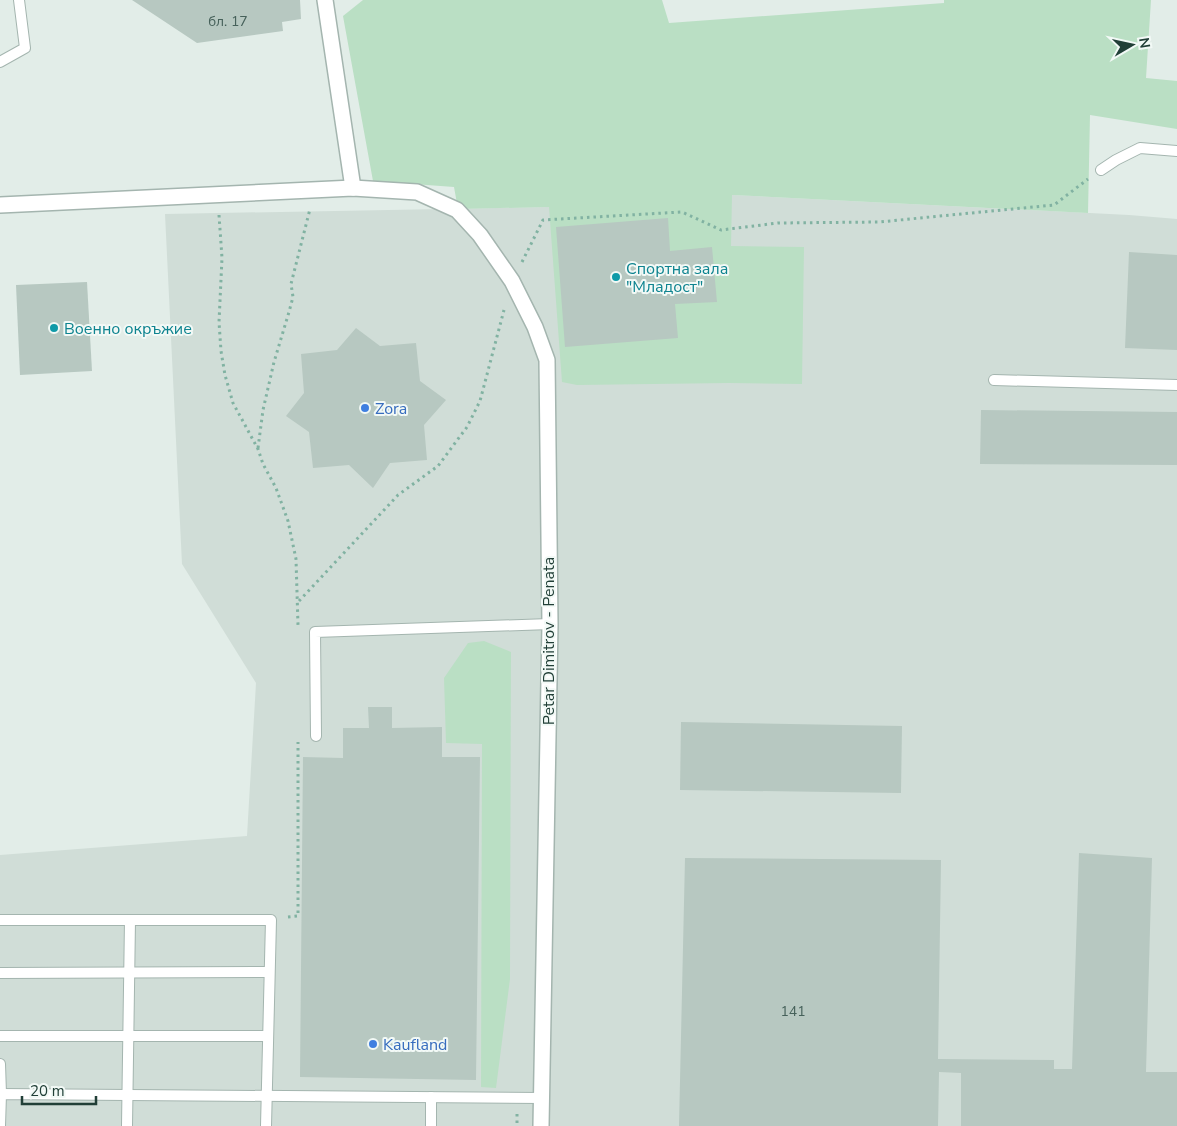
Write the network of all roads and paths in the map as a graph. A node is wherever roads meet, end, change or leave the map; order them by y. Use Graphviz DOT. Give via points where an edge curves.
graph roads {
  1 [pos="19,0"];
  2 [pos="325,0"];
  3 [pos="0,62"];
  4 [pos="1177,152"];
  5 [pos="1100,170"];
  6 [pos="353,188"];
  7 [pos="315,190"];
  8 [pos="218,194"];
  9 [pos="0,204"];
  10 [pos="512,281"];
  11 [pos="994,380"];
  12 [pos="1177,385"];
  13 [pos="258,449"];
  14 [pos="298,601"];
  15 [pos="550,624"];
  16 [pos="298,630"];
  17 [pos="316,736"];
  18 [pos="298,739"];
  19 [pos="0,920"];
  20 [pos="130,920"];
  21 [pos="270,920"];
  22 [pos="269,972"];
  23 [pos="0,973"];
  24 [pos="129,973"];
  25 [pos="0,1036"];
  26 [pos="128,1036"];
  27 [pos="268,1036"];
  28 [pos="0,1064"];
  29 [pos="1,1094"];
  30 [pos="128,1095"];
  31 [pos="267,1096"];
  32 [pos="432,1097"];
  33 [pos="542,1098"];
  34 [pos="0,1126"];
  35 [pos="127,1126"];
  36 [pos="266,1126"];
  37 [pos="431,1126"];
  38 [pos="542,1126"];
  1 -- 3 [label="lane" via="25,48"];
  2 -- 6 [label="street"];
  4 -- 5 [label="lane" via="1140,148"];
  5 -- 10 [label="path" via="1054,205 879,222 778,223 721,230 682,212 543,220"];
  6 -- 7 [label="street, Petar Dimitrov - Penata"];
  6 -- 10 [label="street, Petar Dimitrov - Penata" via="417,192 457,210 480,234"];
  7 -- 8 [label="street, Petar Dimitrov - Penata"];
  7 -- 13 [label="path" via="291,284 290,312 263,410"];
  8 -- 9 [label="street, Petar Dimitrov - Penata"];
  8 -- 13 [label="path" via="222,258 221,352 233,403"];
  10 -- 14 [label="path" via="480,402 467,427 438,466 398,494"];
  10 -- 15 [label="street, Petar Dimitrov - Penata" via="547,360"];
  11 -- 12 [label="lane"];
  13 -- 14 [label="path" via="288,521 296,559"];
  14 -- 16 [label="path"];
  15 -- 17 [label="lane" via="315,632"];
  15 -- 33 [label="street, Petar Dimitrov - Penata"];
  18 -- 21 [label="path" via="298,916"];
  19 -- 20 [label="lane"];
  20 -- 21 [label="lane"];
  20 -- 24 [label="lane"];
  21 -- 22 [label="lane"];
  22 -- 24 [label="lane"];
  22 -- 27 [label="lane"];
  23 -- 24 [label="lane"];
  24 -- 26 [label="lane"];
  25 -- 26 [label="lane"];
  26 -- 27 [label="lane"];
  26 -- 30 [label="lane"];
  27 -- 31 [label="lane"];
  28 -- 29 [label="lane"];
  29 -- 30 [label="lane"];
  29 -- 34 [label="lane"];
  30 -- 31 [label="lane"];
  30 -- 35 [label="lane"];
  31 -- 32 [label="lane"];
  31 -- 36 [label="lane"];
  32 -- 33 [label="lane"];
  32 -- 37 [label="lane"];
  33 -- 38 [label="street, Petar Dimitrov - Penata"];
}
